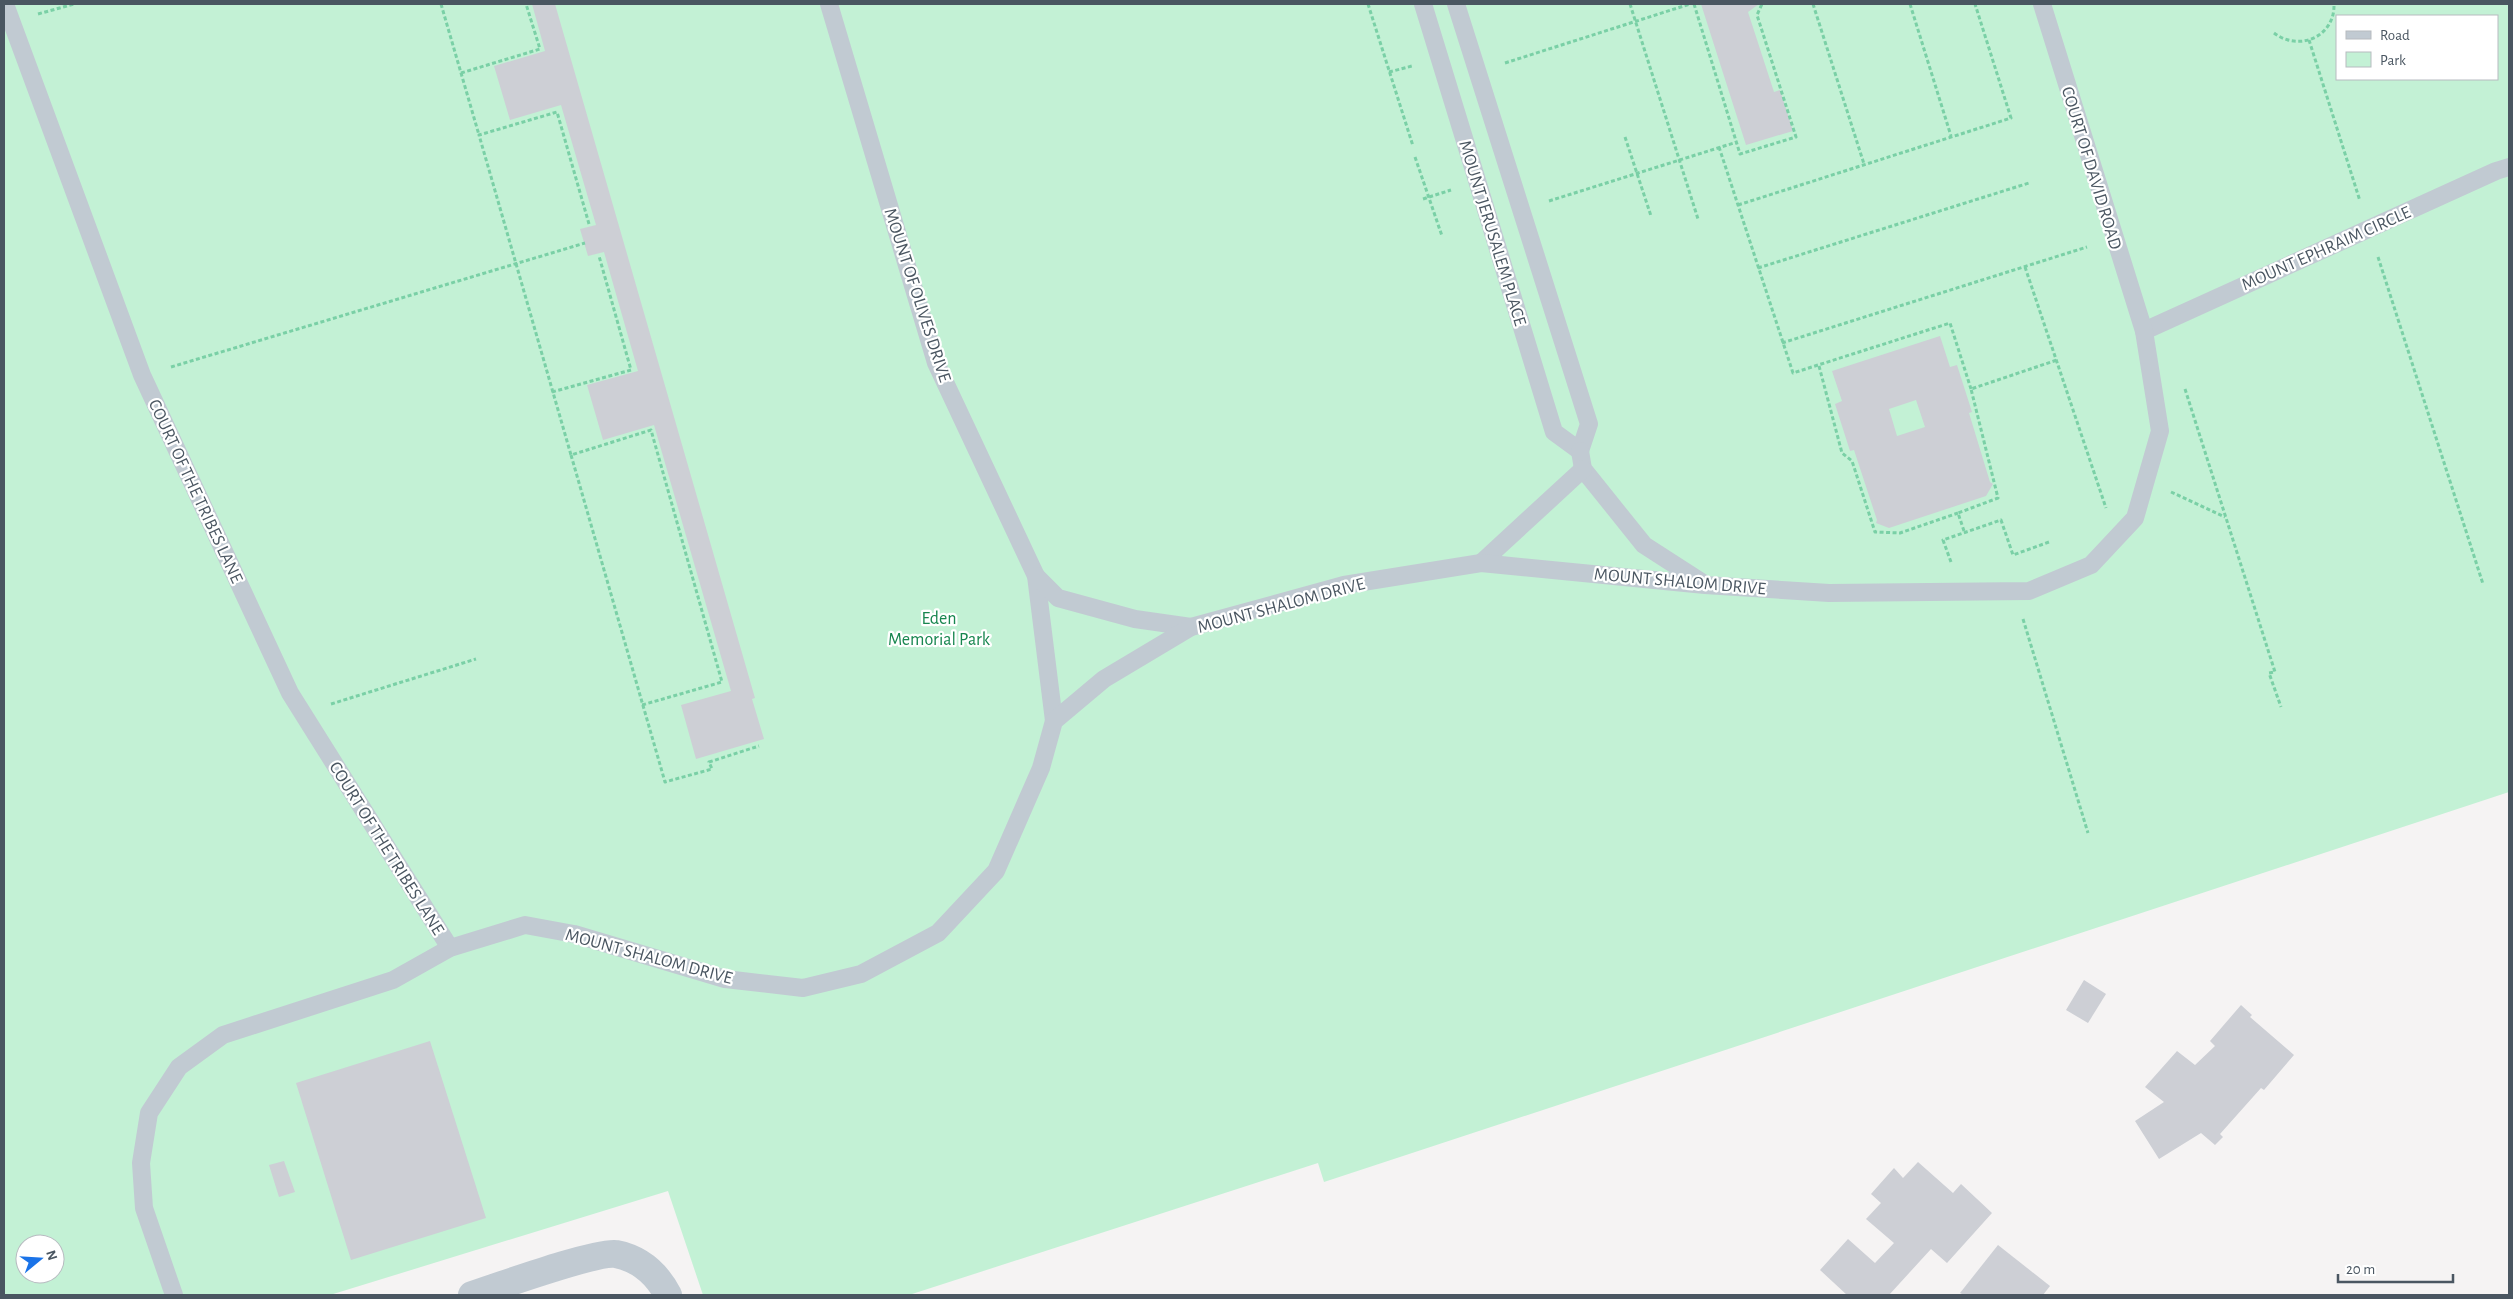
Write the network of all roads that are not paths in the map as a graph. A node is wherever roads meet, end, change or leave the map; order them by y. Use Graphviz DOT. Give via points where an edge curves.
graph roads {
  1 [pos="5,4"];
  2 [pos="829,4"];
  3 [pos="1423,4"];
  4 [pos="1456,4"];
  5 [pos="2042,4"];
  6 [pos="2509,167"];
  7 [pos="2144,332"];
  8 [pos="1580,451"];
  9 [pos="1583,469"];
  10 [pos="1481,563"];
  11 [pos="1036,576"];
  12 [pos="1705,585"];
  13 [pos="1191,627"];
  14 [pos="1054,721"];
  15 [pos="450,948"];
  16 [pos="174,1295"];
  17 [pos="472,1295"];
  18 [pos="668,1295"];
  1 -- 15 [label="lane, COURT OF THE TRIBES LANE" via="142,375 290,693"];
  2 -- 11 [label="lane, MOUNT OF OLIVES DRIVE" via="936,363"];
  3 -- 8 [label="lane, MOUNT JERUSALEM PLACE" via="1554,432"];
  4 -- 8 [label="lane, MOUNT JERUSALEM PLACE" via="1589,424"];
  5 -- 7 [label="lane, COURT OF DAVID ROAD"];
  6 -- 7 [label="lane, MOUNT EPHRAIM CIRCLE"];
  7 -- 12 [label="lane, MOUNT SHALOM DRIVE" via="2160,431 2135,518 2091,565 2029,591 1829,593"];
  8 -- 9 [label="lane, MOUNT JERUSALEM PLACE"];
  9 -- 10 [label="lane"];
  9 -- 12 [label="lane, MOUNT JERUSALEM PLACE" via="1644,545"];
  10 -- 12 [label="lane, MOUNT SHALOM DRIVE"];
  10 -- 13 [label="lane, MOUNT SHALOM DRIVE" via="1344,585"];
  11 -- 13 [label="lane, MOUNT OF OLIVES DRIVE" via="1058,598 1134,618"];
  11 -- 14 [label="lane, MOUNT OF OLIVES DRIVE"];
  13 -- 14 [label="lane, MOUNT SHALOM DRIVE" via="1104,679"];
  14 -- 15 [label="lane, MOUNT SHALOM DRIVE" via="1041,768 996,871 938,933 861,974 803,988 725,978 574,934 525,925"];
  15 -- 16 [label="lane, MOUNT SHALOM DRIVE" via="394,980 223,1036 179,1068 148,1113 141,1163 144,1208"];
  17 -- 18 [label="street" via="580,1261 614,1254 642,1263"];
}
